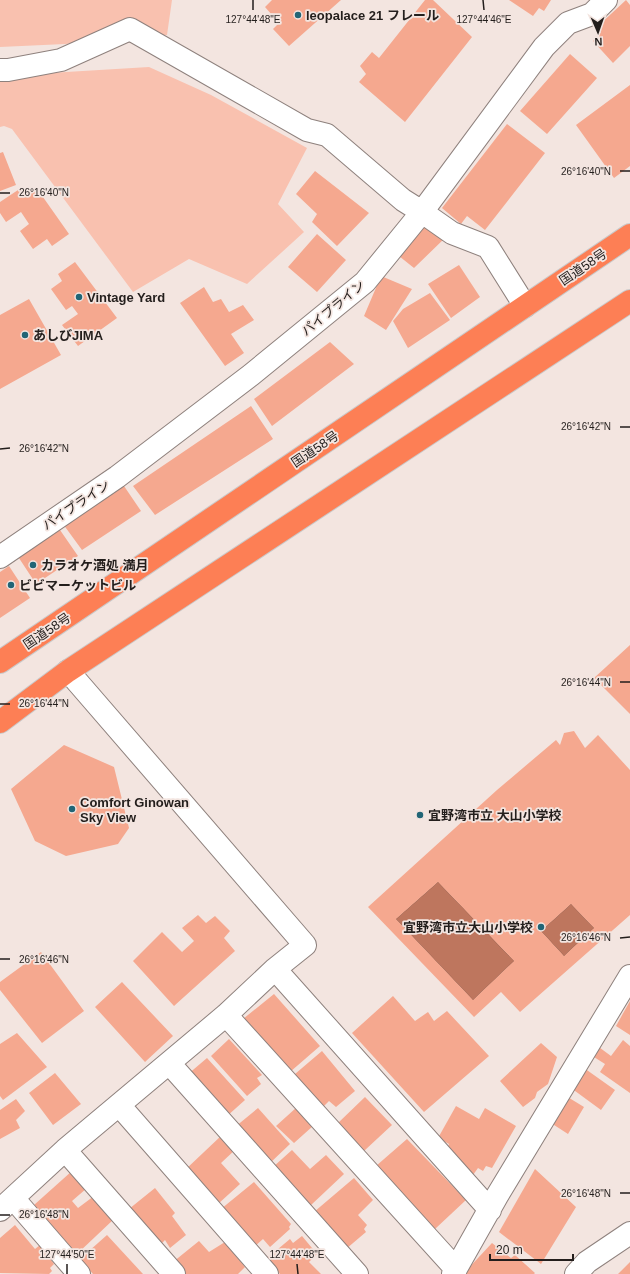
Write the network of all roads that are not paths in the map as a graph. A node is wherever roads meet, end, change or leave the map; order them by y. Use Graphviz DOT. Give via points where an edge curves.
graph roads {
  1 [pos="606,0"];
  2 [pos="0,70"];
  3 [pos="422,212"];
  4 [pos="630,235"];
  5 [pos="630,301"];
  6 [pos="525,306"];
  7 [pos="0,557"];
  8 [pos="0,662"];
  9 [pos="68,671"];
  10 [pos="0,722"];
  11 [pos="275,969"];
  12 [pos="630,976"];
  13 [pos="226,1015"];
  14 [pos="168,1063"];
  15 [pos="120,1105"];
  16 [pos="66,1150"];
  17 [pos="6,1204"];
  18 [pos="490,1210"];
  19 [pos="630,1234"];
  20 [pos="454,1273"];
  21 [pos="79,1274"];
  22 [pos="174,1274"];
  23 [pos="267,1274"];
  24 [pos="357,1274"];
  25 [pos="576,1274"];
  1 -- 3 [label="street, パイプライン" via="592,14 568,23 544,47"];
  2 -- 3 [label="street" via="61,60 130,29 307,130 327,135 403,200"];
  3 -- 6 [label="street" via="452,234 488,247"];
  3 -- 7 [label="street, パイプライン" via="365,282 252,375 117,477"];
  4 -- 6 [label="highway, 国道58号"];
  5 -- 9 [label="highway"];
  6 -- 8 [label="highway, 国道58号"];
  9 -- 10 [label="highway"];
  9 -- 11 [label="street" via="304,945"];
  11 -- 13 [label="street"];
  11 -- 18 [label="street"];
  12 -- 18 [label="street"];
  13 -- 14 [label="street"];
  13 -- 20 [label="street"];
  14 -- 15 [label="street"];
  14 -- 24 [label="street"];
  15 -- 16 [label="street"];
  15 -- 23 [label="street"];
  16 -- 17 [label="street"];
  16 -- 22 [label="street"];
  17 -- 21 [label="street"];
  18 -- 20 [label="street"];
  19 -- 25 [label="street" via="587,1262"];
}
